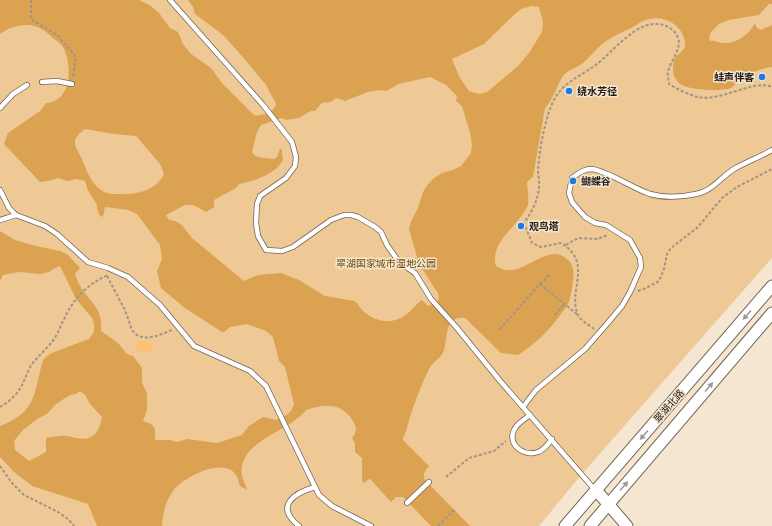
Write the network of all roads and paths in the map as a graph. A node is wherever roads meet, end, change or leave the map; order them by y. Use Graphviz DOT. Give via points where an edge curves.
graph roads {
  1 [pos="31,0"];
  2 [pos="170,0"];
  3 [pos="42,82"];
  4 [pos="72,84"];
  5 [pos="27,85"];
  6 [pos="772,87"];
  7 [pos="0,108"];
  8 [pos="772,150"];
  9 [pos="772,169"];
  10 [pos="0,190"];
  11 [pos="16,215"];
  12 [pos="0,220"];
  13 [pos="615,231"];
  14 [pos="565,245"];
  15 [pos="117,272"];
  16 [pos="107,275"];
  17 [pos="549,275"];
  18 [pos="540,284"];
  19 [pos="772,286"];
  20 [pos="630,292"];
  21 [pos="564,304"];
  22 [pos="772,313"];
  23 [pos="555,315"];
  24 [pos="579,316"];
  25 [pos="177,327"];
  26 [pos="500,329"];
  27 [pos="599,333"];
  28 [pos="0,407"];
  29 [pos="523,407"];
  30 [pos="530,415"];
  31 [pos="512,437"];
  32 [pos="552,439"];
  33 [pos="0,466"];
  34 [pos="446,477"];
  35 [pos="429,482"];
  36 [pos="315,487"];
  37 [pos="596,490"];
  38 [pos="407,503"];
  39 [pos="608,505"];
  40 [pos="454,509"];
  41 [pos="74,526"];
  42 [pos="299,526"];
  43 [pos="371,526"];
  44 [pos="438,526"];
  45 [pos="565,526"];
  46 [pos="590,526"];
  47 [pos="626,526"];
  1 -- 4 [label="path" via="31,19 57,35 76,57"];
  2 -- 29 [label="lane" via="263,105 292,142 296,157 290,173 260,196 256,204 258,236 266,250 282,251 293,247 337,217 344,215 368,222 381,232 399,262 415,273 431,299"];
  3 -- 4 [label="lane"];
  5 -- 7 [label="lane" via="13,94"];
  6 -- 14 [label="path" via="767,85 722,95 698,97 669,84 668,73 679,47 678,38 672,28 655,23 642,27 625,38 597,64 563,87 555,98 544,130 538,173 538,195 533,210 524,223 530,240 536,246 561,243"];
  8 -- 13 [label="lane" via="736,168 698,194 652,194 603,172 590,169 580,172 572,178 569,193 572,202 585,217"];
  9 -- 20 [label="path" via="722,198 698,227 671,248 659,281"];
  10 -- 11 [label="lane" via="9,208"];
  11 -- 12 [label="lane"];
  11 -- 15 [label="lane" via="45,226 88,262"];
  13 -- 14 [label="path" via="597,239 580,238"];
  13 -- 20 [label="lane" via="630,240 640,258 641,267"];
  14 -- 24 [label="path" via="573,254 579,269 576,302"];
  15 -- 16 [label="path"];
  15 -- 25 [label="lane" via="147,292 160,304"];
  16 -- 25 [label="path" via="134,334 150,338"];
  16 -- 28 [label="path" via="85,289 74,302 48,348 32,364 23,385"];
  17 -- 18 [label="path"];
  18 -- 21 [label="path"];
  18 -- 26 [label="path"];
  19 -- 37 [label="street, 翠湖北路, one-way"];
  20 -- 27 [label="lane" via="622,306"];
  21 -- 23 [label="path"];
  21 -- 24 [label="path"];
  39 -- 22 [label="street, 翠湖北路, one-way"];
  24 -- 27 [label="path"];
  25 -- 36 [label="lane" via="194,346 250,371 266,386"];
  27 -- 29 [label="lane" via="585,349 536,390"];
  29 -- 30 [label="lane"];
  30 -- 31 [label="lane" via="518,424"];
  30 -- 32 [label="lane"];
  31 -- 32 [label="lane" via="520,450 531,453 542,450"];
  31 -- 34 [label="path" via="494,451 469,458"];
  32 -- 37 [label="lane"];
  33 -- 41 [label="path" via="24,495 58,512"];
  35 -- 38 [label="lane"];
  36 -- 42 [label="lane" via="302,491 290,500 288,512"];
  36 -- 43 [label="lane" via="319,495 332,506"];
  37 -- 39 [label="street"];
  37 -- 45 [label="street, 翠湖北路"];
  39 -- 46 [label="street, 翠湖北路"];
  39 -- 47 [label="street"];
  40 -- 44 [label="path"];
}
